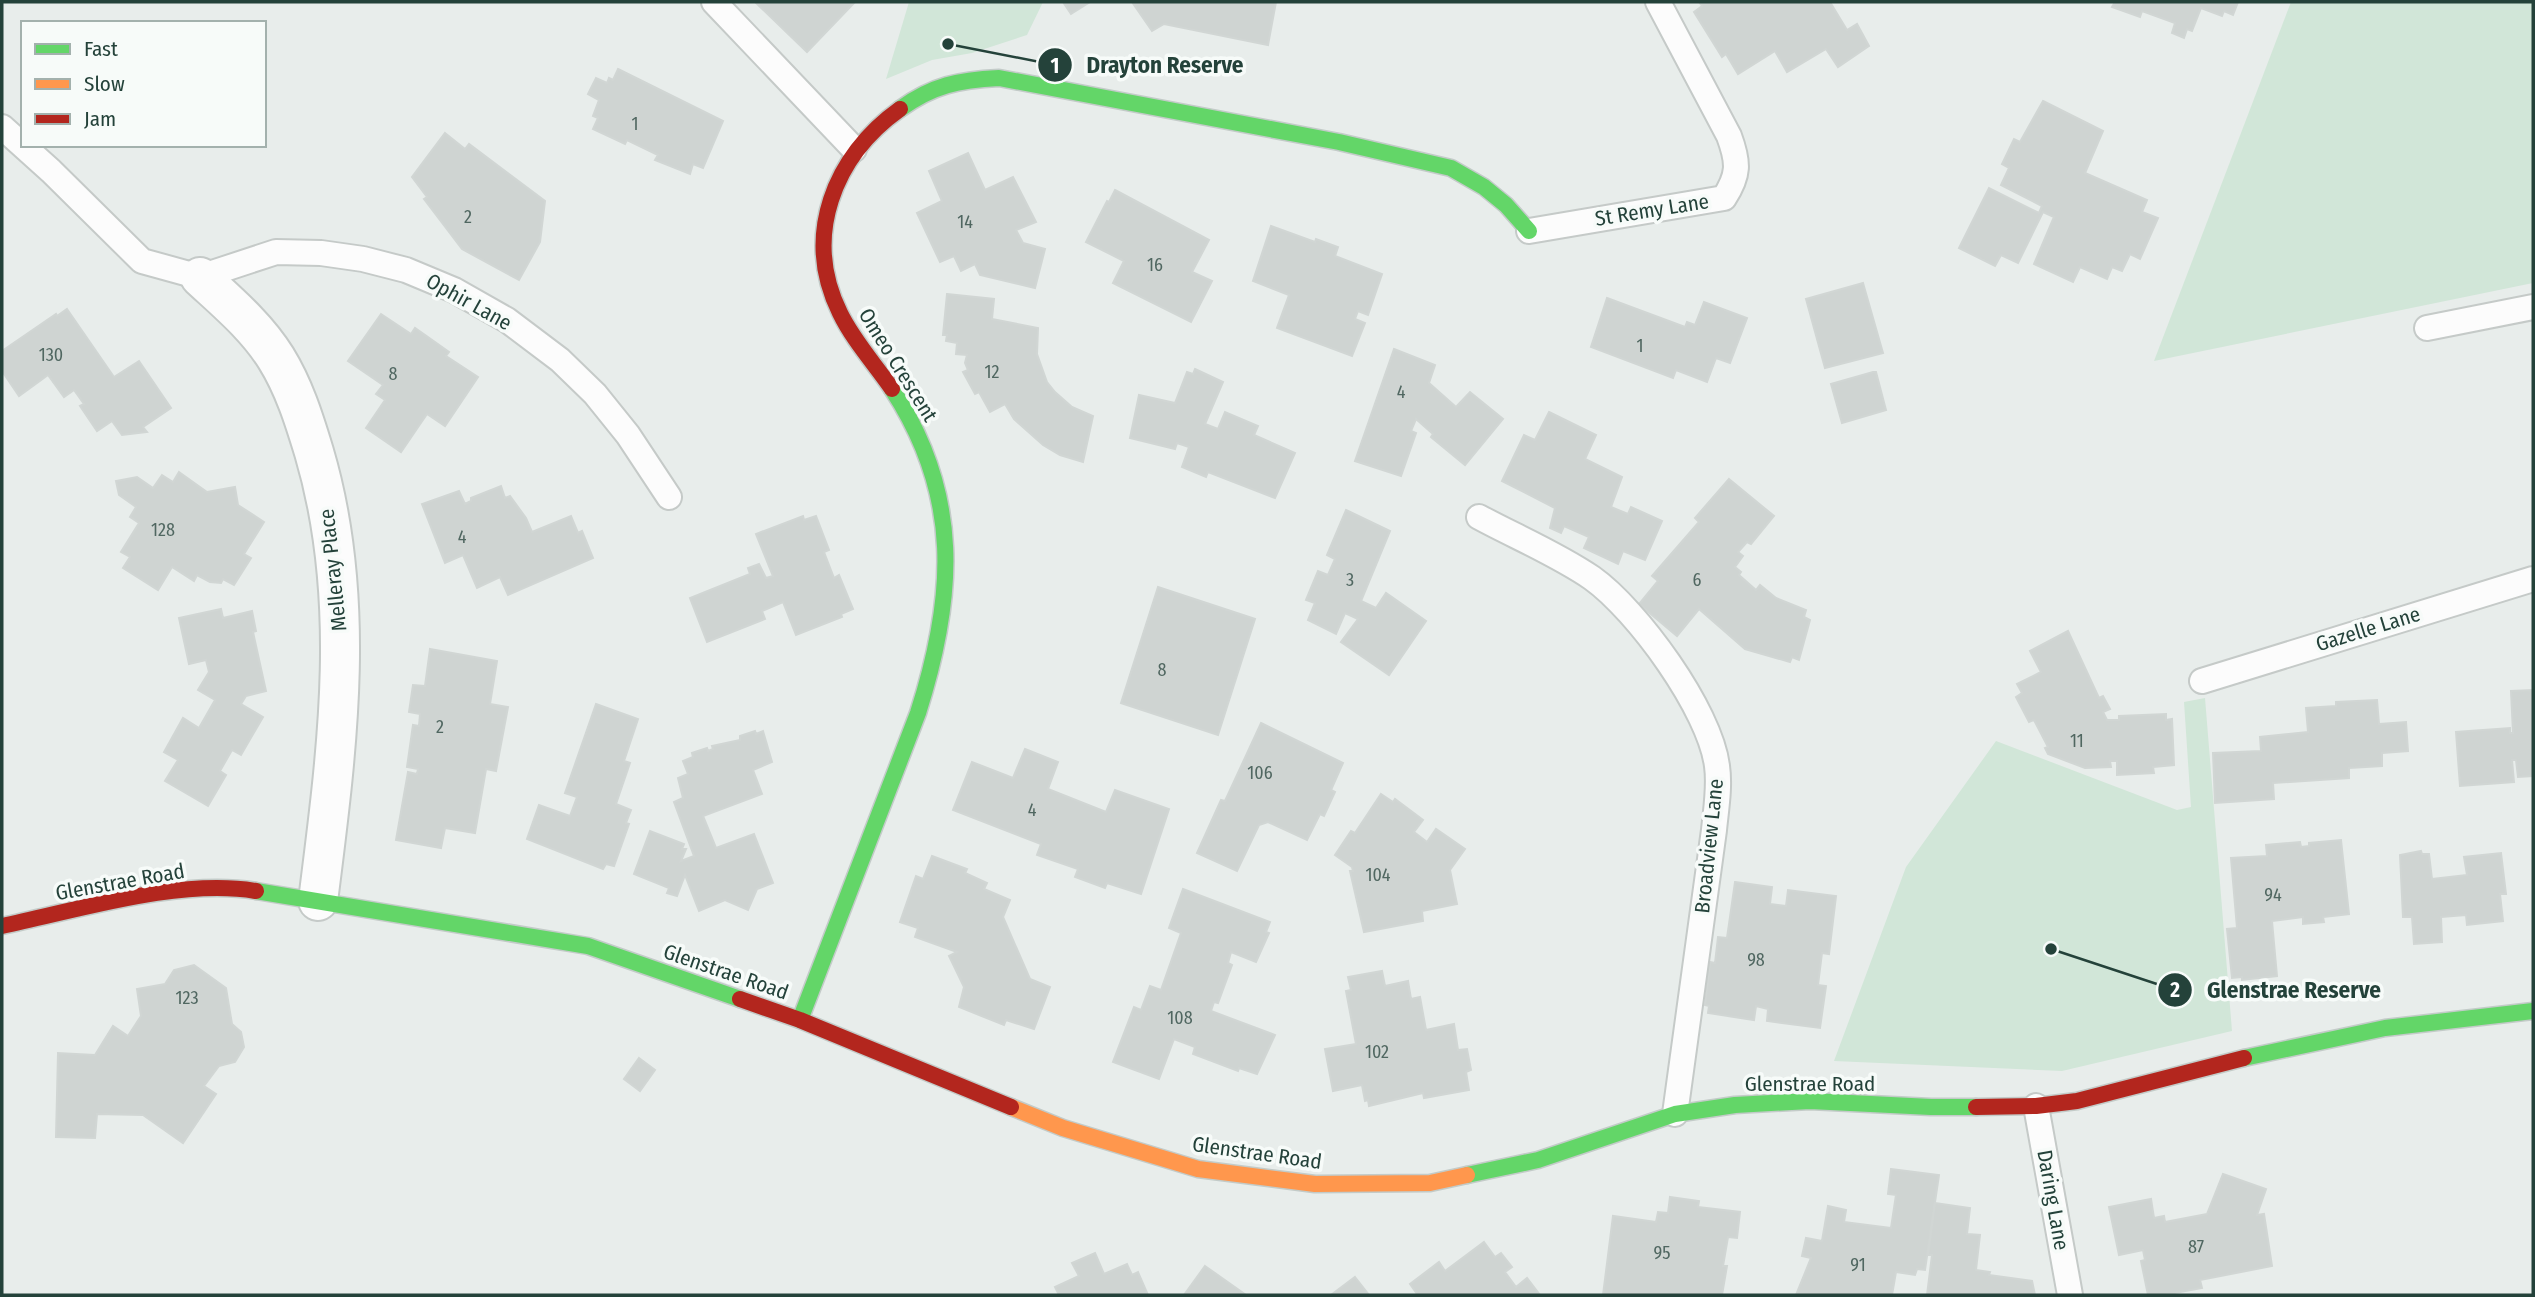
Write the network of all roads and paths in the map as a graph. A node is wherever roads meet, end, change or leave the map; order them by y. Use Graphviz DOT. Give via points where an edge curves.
graph roads {
  1 [pos="714,2"];
  2 [pos="1658,2"];
  3 [pos="2,127"];
  4 [pos="21,144"];
  5 [pos="24,147"];
  6 [pos="854,149"];
  7 [pos="1529,231"];
  8 [pos="200,276"];
  9 [pos="2533,307"];
  10 [pos="2427,328"];
  11 [pos="669,497"];
  12 [pos="1479,517"];
  13 [pos="2533,579"];
  14 [pos="2202,681"];
  15 [pos="318,901"];
  16 [pos="2,926"];
  17 [pos="2533,1011"];
  18 [pos="800,1020"];
  19 [pos="2036,1106"];
  20 [pos="1675,1114"];
  21 [pos="2070,1295"];
  1 -- 6 [label="lane"];
  2 -- 7 [label="lane, St Remy Lane" via="1730,136 1736,180 1724,198"];
  3 -- 4 [label="lane"];
  5 -- 8 [label="lane" via="142,261"];
  6 -- 7 [label="street, Omeo Crescent" via="875,127 932,89 962,80 999,78 1339,142 1451,168 1484,187"];
  6 -- 18 [label="street, Omeo Crescent" via="829,202 823,233 825,265 834,300 854,339 892,390 921,443 939,503 946,555 945,608 920,711"];
  8 -- 11 [label="lane, Ophir Lane" via="276,252 321,253 406,270 454,290 507,320 561,360 628,435"];
  8 -- 15 [label="street, Melleray Place" via="252,325 290,384 322,479 335,544 341,677"];
  9 -- 10 [label="lane"];
  12 -- 20 [label="lane, Broadview Lane" via="1591,577 1616,597 1682,683 1717,764 1714,830"];
  13 -- 14 [label="lane, Gazelle Lane"];
  15 -- 16 [label="street, Glenstrae Road" via="249,890 197,889"];
  15 -- 18 [label="street, Glenstrae Road" via="588,946"];
  17 -- 19 [label="street, Glenstrae Road" via="2385,1028 2280,1049 2077,1101"];
  18 -- 20 [label="street, Glenstrae Road" via="1063,1128 1198,1169 1315,1184 1430,1183 1538,1160"];
  19 -- 20 [label="street, Glenstrae Road" via="1810,1101"];
  19 -- 21 [label="lane, Daring Lane"];
}
